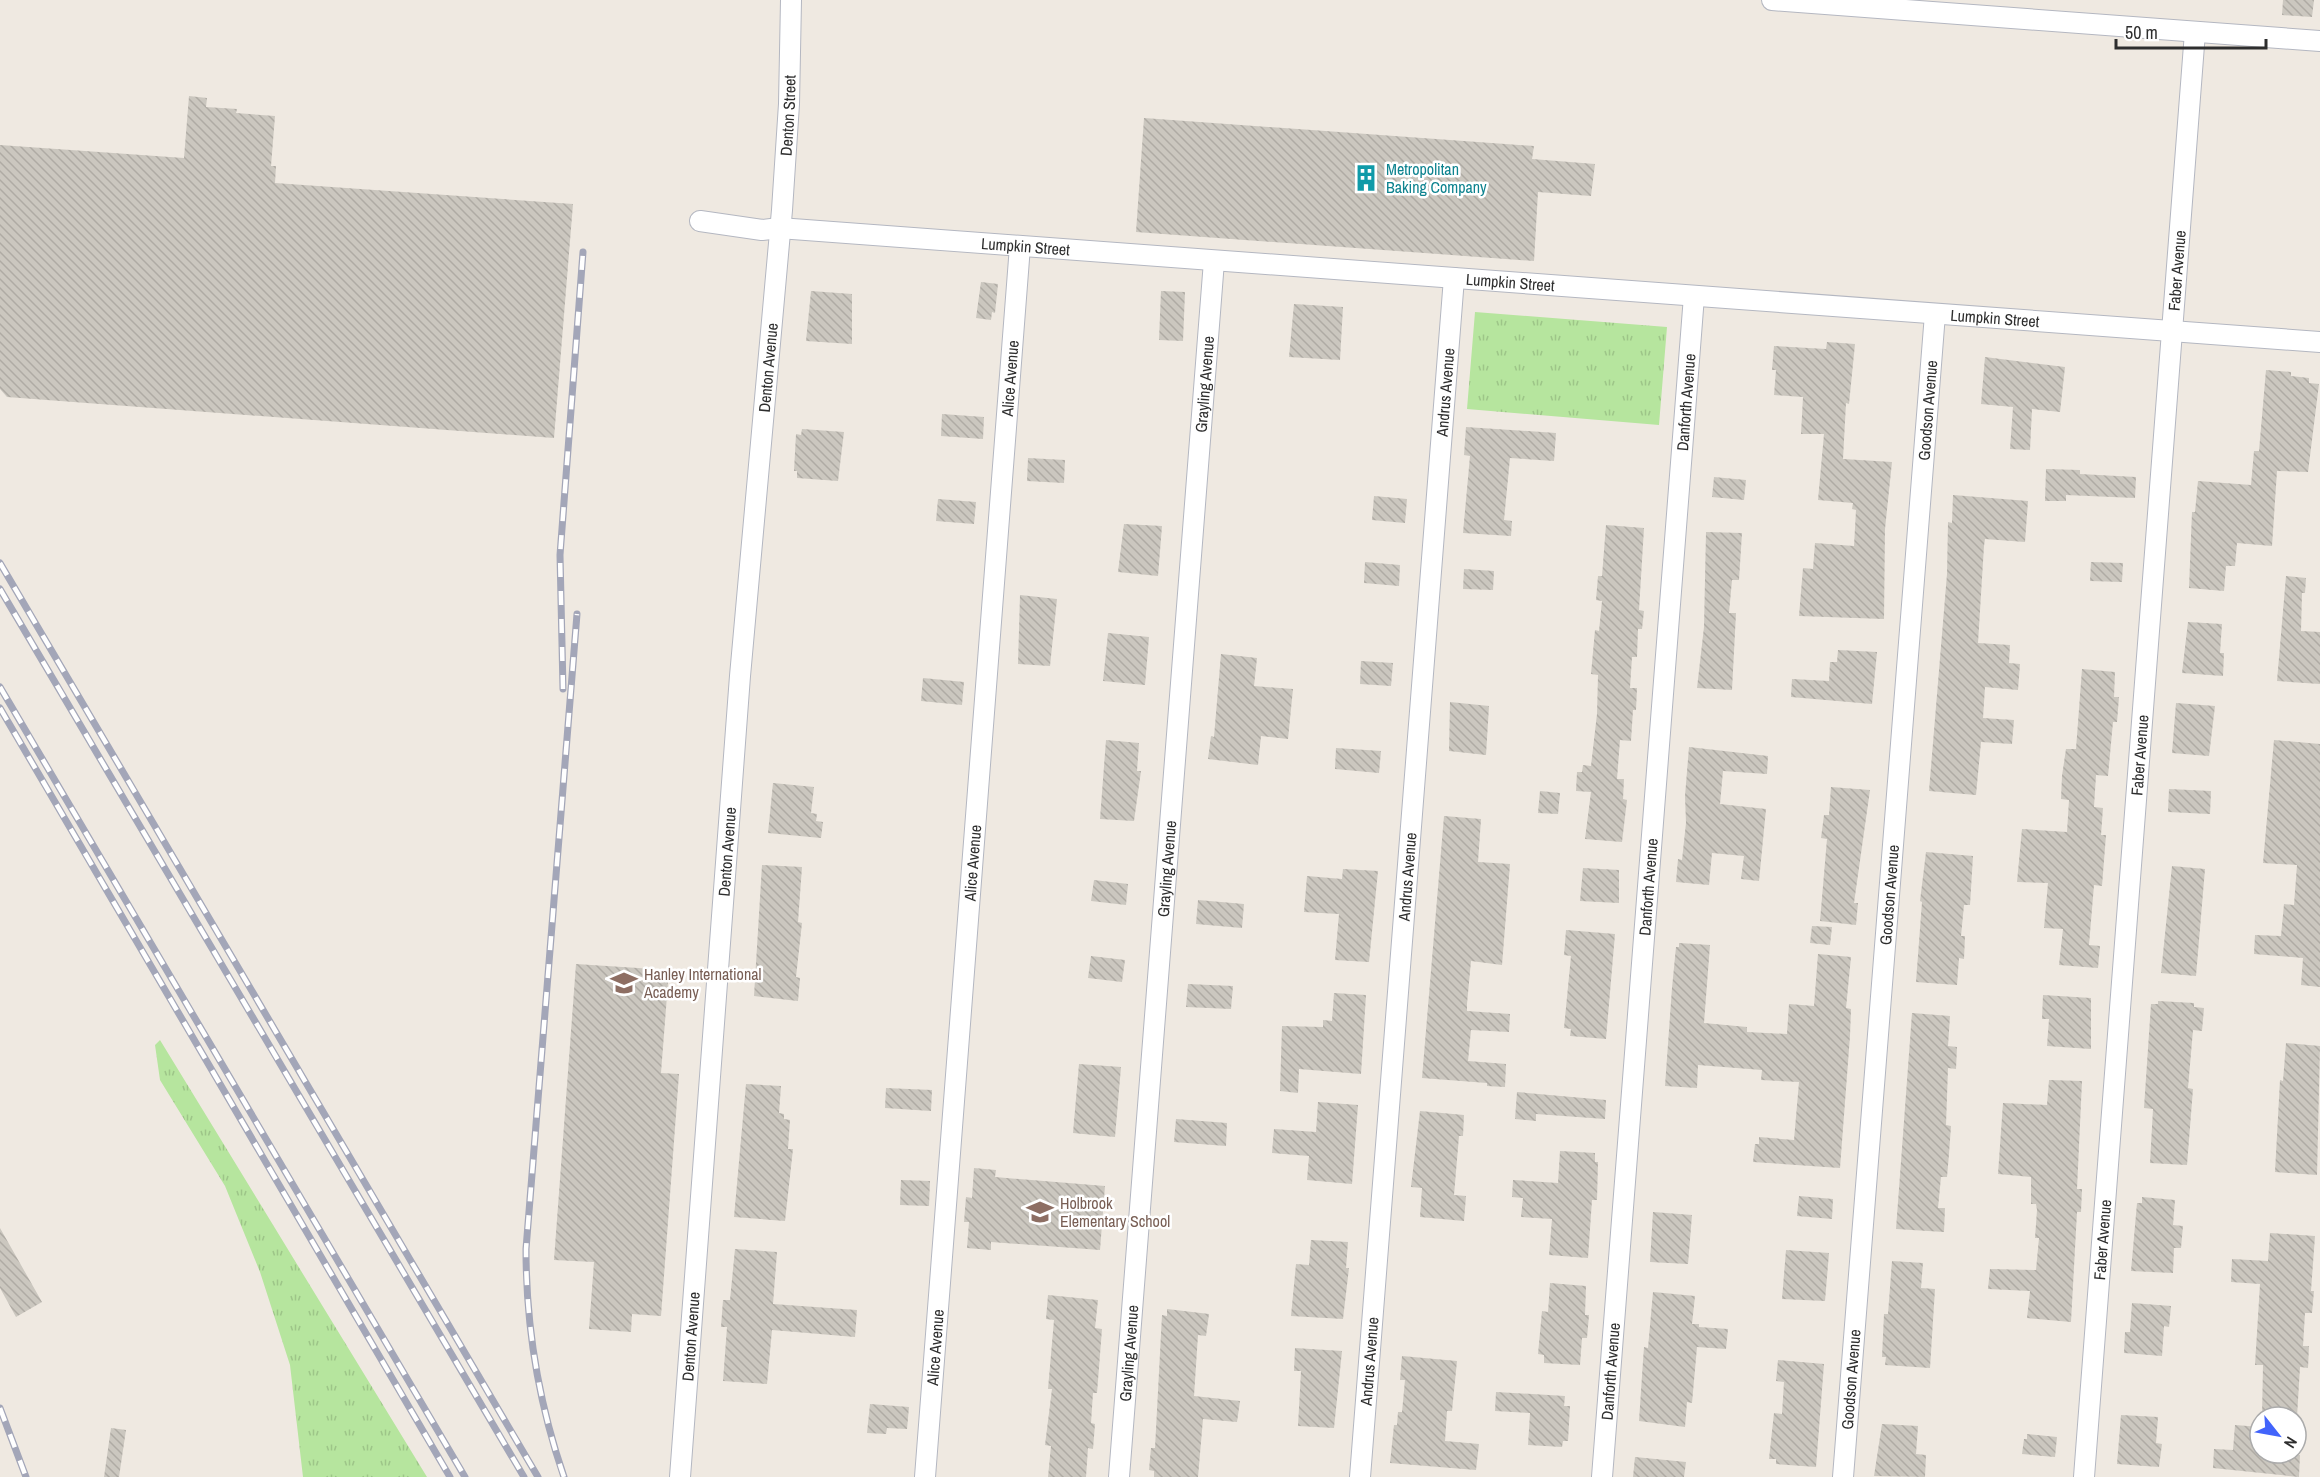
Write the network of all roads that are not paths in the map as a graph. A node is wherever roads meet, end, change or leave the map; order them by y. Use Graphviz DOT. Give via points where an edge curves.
graph roads {
  1 [pos="791,0"];
  2 [pos="1772,0"];
  3 [pos="2195,32"];
  4 [pos="2320,41"];
  5 [pos="700,221"];
  6 [pos="779,228"];
  7 [pos="1020,246"];
  8 [pos="1214,261"];
  9 [pos="1454,278"];
  10 [pos="1694,296"];
  11 [pos="1935,314"];
  12 [pos="2174,332"];
  13 [pos="2320,342"];
  14 [pos="680,1477"];
  15 [pos="926,1477"];
  16 [pos="1119,1477"];
  17 [pos="1360,1477"];
  18 [pos="1602,1477"];
  19 [pos="1843,1477"];
  20 [pos="2085,1477"];
  1 -- 6 [label="street, Denton Street" via="789,104"];
  2 -- 3 [label="street"];
  3 -- 4 [label="street"];
  3 -- 12 [label="street, Faber Avenue"];
  5 -- 6 [label="street, Lumpkin Street" via="762,230"];
  6 -- 7 [label="street, Lumpkin Street"];
  6 -- 14 [label="street, Denton Avenue" via="740,676"];
  7 -- 8 [label="street, Lumpkin Street"];
  7 -- 15 [label="street, Alice Avenue"];
  8 -- 9 [label="street, Lumpkin Street"];
  8 -- 16 [label="street, Grayling Avenue"];
  9 -- 10 [label="street, Lumpkin Street"];
  9 -- 17 [label="street, Andrus Avenue"];
  10 -- 11 [label="street, Lumpkin Street"];
  10 -- 18 [label="street, Danforth Avenue"];
  11 -- 12 [label="street, Lumpkin Street"];
  11 -- 19 [label="street, Goodson Avenue"];
  12 -- 13 [label="street, Lumpkin Street"];
  12 -- 20 [label="street, Faber Avenue"];
}
